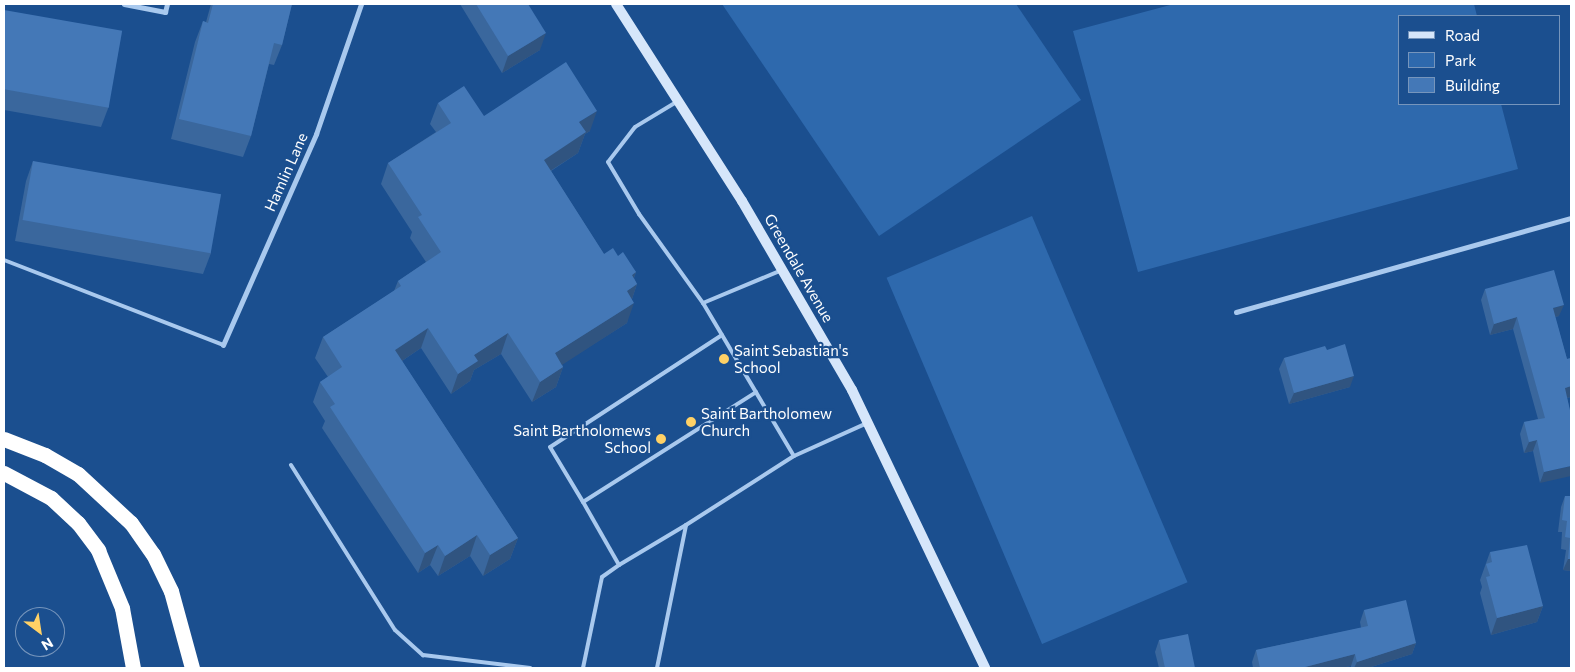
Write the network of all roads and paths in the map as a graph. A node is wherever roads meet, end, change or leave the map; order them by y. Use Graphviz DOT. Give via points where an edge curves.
graph roads {
  1 [pos="124,4"];
  2 [pos="168,4"];
  3 [pos="361,4"];
  4 [pos="616,4"];
  5 [pos="680,100"];
  6 [pos="1571,218"];
  7 [pos="4,260"];
  8 [pos="783,269"];
  9 [pos="703,303"];
  10 [pos="1236,312"];
  11 [pos="722,334"];
  12 [pos="223,345"];
  13 [pos="756,392"];
  14 [pos="867,423"];
  15 [pos="4,438"];
  16 [pos="794,456"];
  17 [pos="291,465"];
  18 [pos="4,473"];
  19 [pos="583,502"];
  20 [pos="686,525"];
  21 [pos="619,565"];
  22 [pos="126,629"];
  23 [pos="127,668"];
  24 [pos="133,668"];
  25 [pos="192,668"];
  26 [pos="530,668"];
  27 [pos="582,668"];
  28 [pos="657,668"];
  29 [pos="985,668"];
  1 -- 2 [label="street" via="165,12"];
  3 -- 12 [label="street, Hamlin Lane" via="316,134"];
  4 -- 5 [label="main road, Greendale Avenue"];
  5 -- 8 [label="main road, Greendale Avenue"];
  5 -- 9 [label="lane" via="635,127 608,162 639,214"];
  6 -- 10 [label="street"];
  7 -- 12 [label="lane"];
  8 -- 9 [label="lane"];
  8 -- 14 [label="main road, Greendale Avenue"];
  9 -- 11 [label="lane"];
  11 -- 13 [label="lane"];
  11 -- 19 [label="lane" via="550,447"];
  13 -- 16 [label="lane"];
  13 -- 19 [label="lane"];
  14 -- 16 [label="lane"];
  14 -- 29 [label="main road, Greendale Avenue"];
  15 -- 25 [label="highway" via="45,455 78,474 131,523 153,554 168,585"];
  16 -- 20 [label="lane"];
  17 -- 26 [label="lane" via="395,630 423,655"];
  18 -- 22 [label="highway" via="51,498 88,535 109,569"];
  19 -- 21 [label="lane"];
  20 -- 21 [label="lane"];
  20 -- 28 [label="lane"];
  21 -- 27 [label="lane" via="602,577"];
  22 -- 23 [label="highway"];
  22 -- 24 [label="highway"];
}
